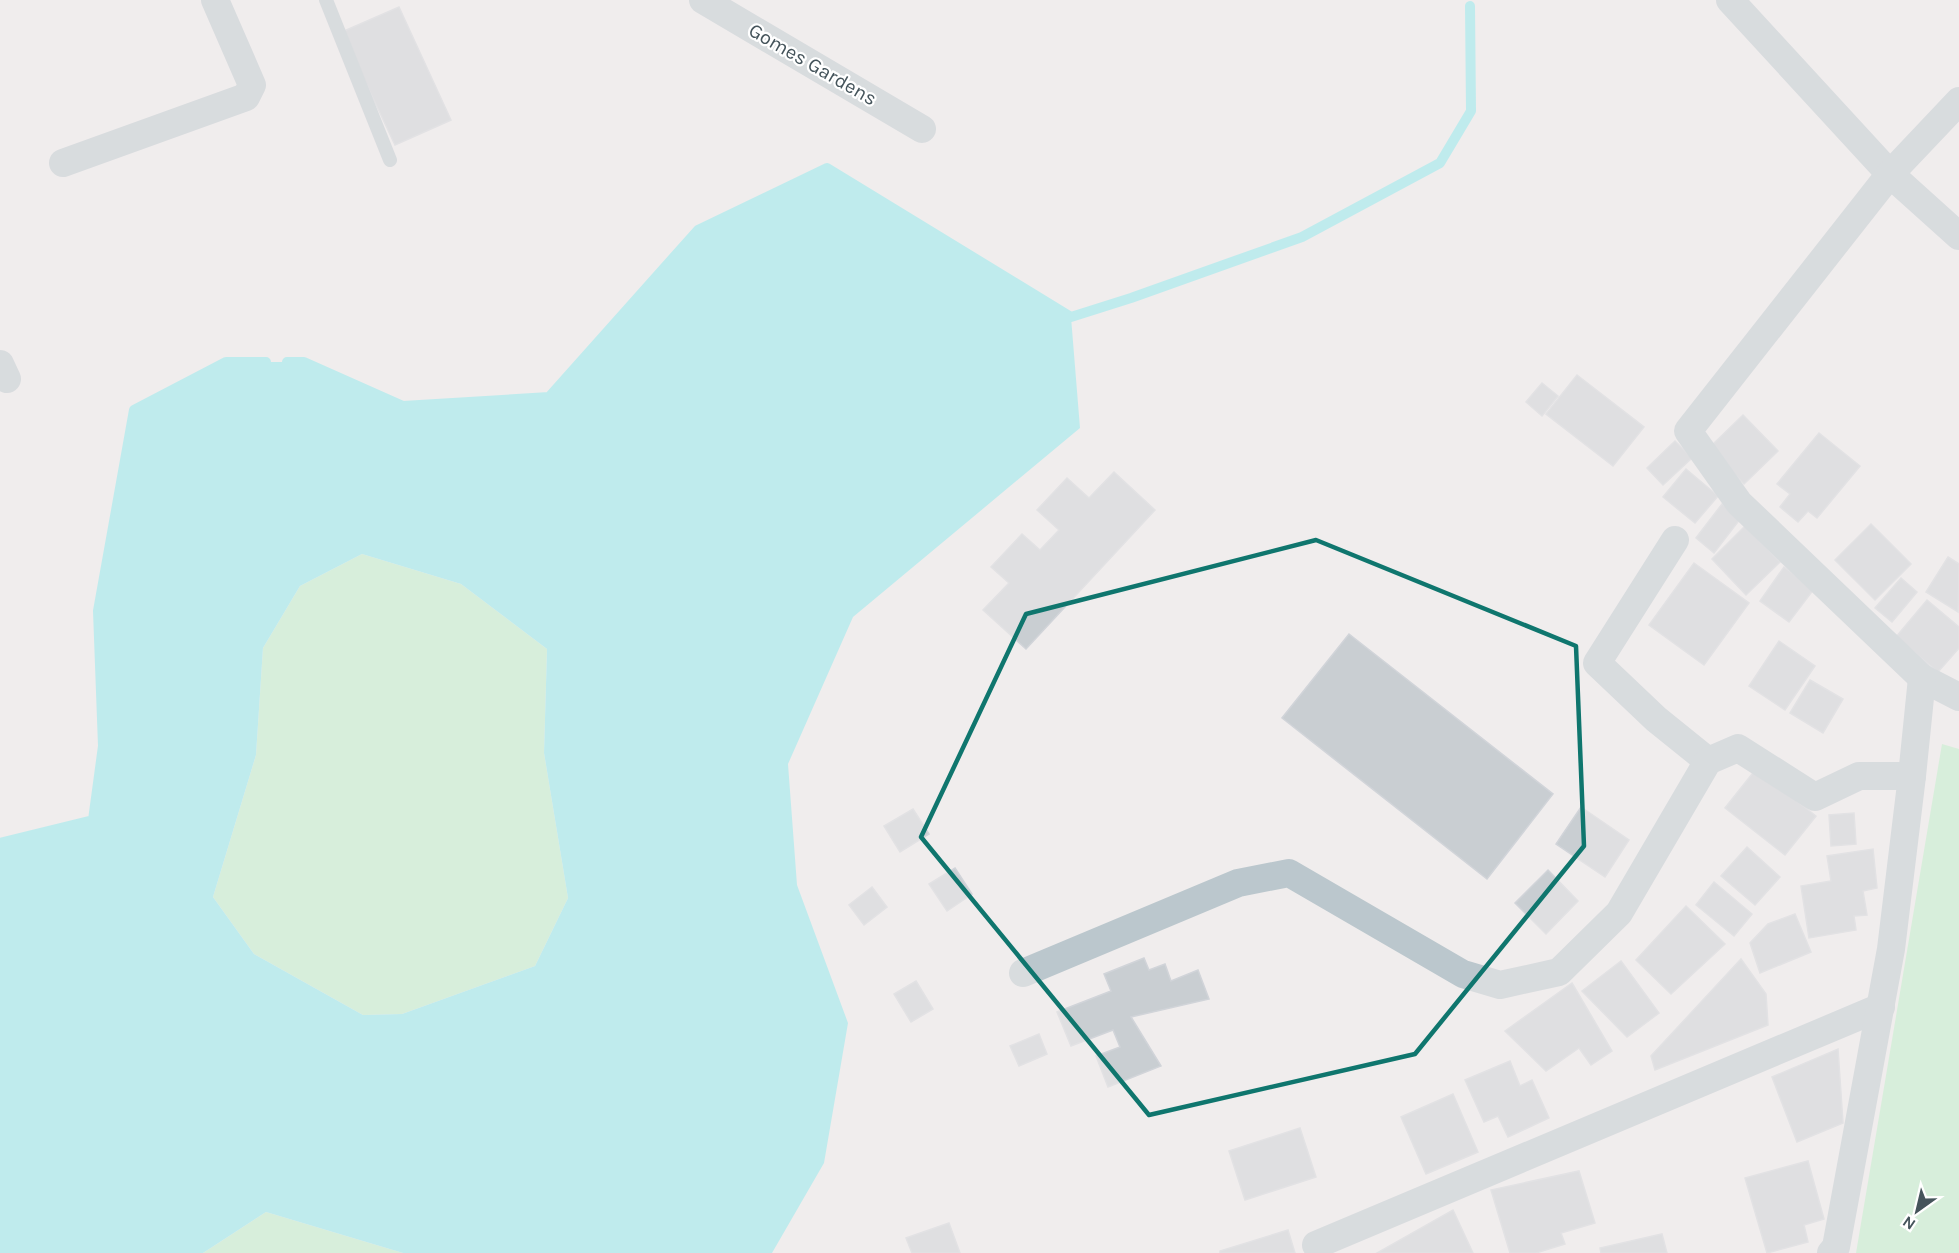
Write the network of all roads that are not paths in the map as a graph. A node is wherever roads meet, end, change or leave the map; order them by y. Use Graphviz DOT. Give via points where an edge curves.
graph roads {
  1 [pos="215,0"];
  2 [pos="326,0"];
  3 [pos="703,0"];
  4 [pos="1730,0"];
  5 [pos="1959,101"];
  6 [pos="922,129"];
  7 [pos="390,160"];
  8 [pos="63,163"];
  9 [pos="1890,174"];
  10 [pos="1959,236"];
  11 [pos="1675,540"];
  12 [pos="1922,678"];
  13 [pos="1959,697"];
  14 [pos="1708,761"];
  15 [pos="1912,776"];
  16 [pos="1023,973"];
  17 [pos="1881,1007"];
  18 [pos="1316,1245"];
  19 [pos="1831,1253"];
  1 -- 8 [label="street" via="252,86 246,97"];
  2 -- 7 [label="lane"];
  3 -- 6 [label="street, Gomes Gardens"];
  4 -- 9 [label="street"];
  5 -- 9 [label="street"];
  9 -- 10 [label="street"];
  9 -- 12 [label="street" via="1688,431 1739,503"];
  11 -- 14 [label="street" via="1597,663"];
  12 -- 13 [label="street"];
  12 -- 15 [label="street"];
  14 -- 15 [label="street" via="1738,748 1815,797 1858,776"];
  14 -- 16 [label="street" via="1619,913 1559,972 1500,985 1463,974 1289,873 1238,883"];
  15 -- 17 [label="street"];
  17 -- 18 [label="street"];
  17 -- 19 [label="street" via="1836,1247"];
}
